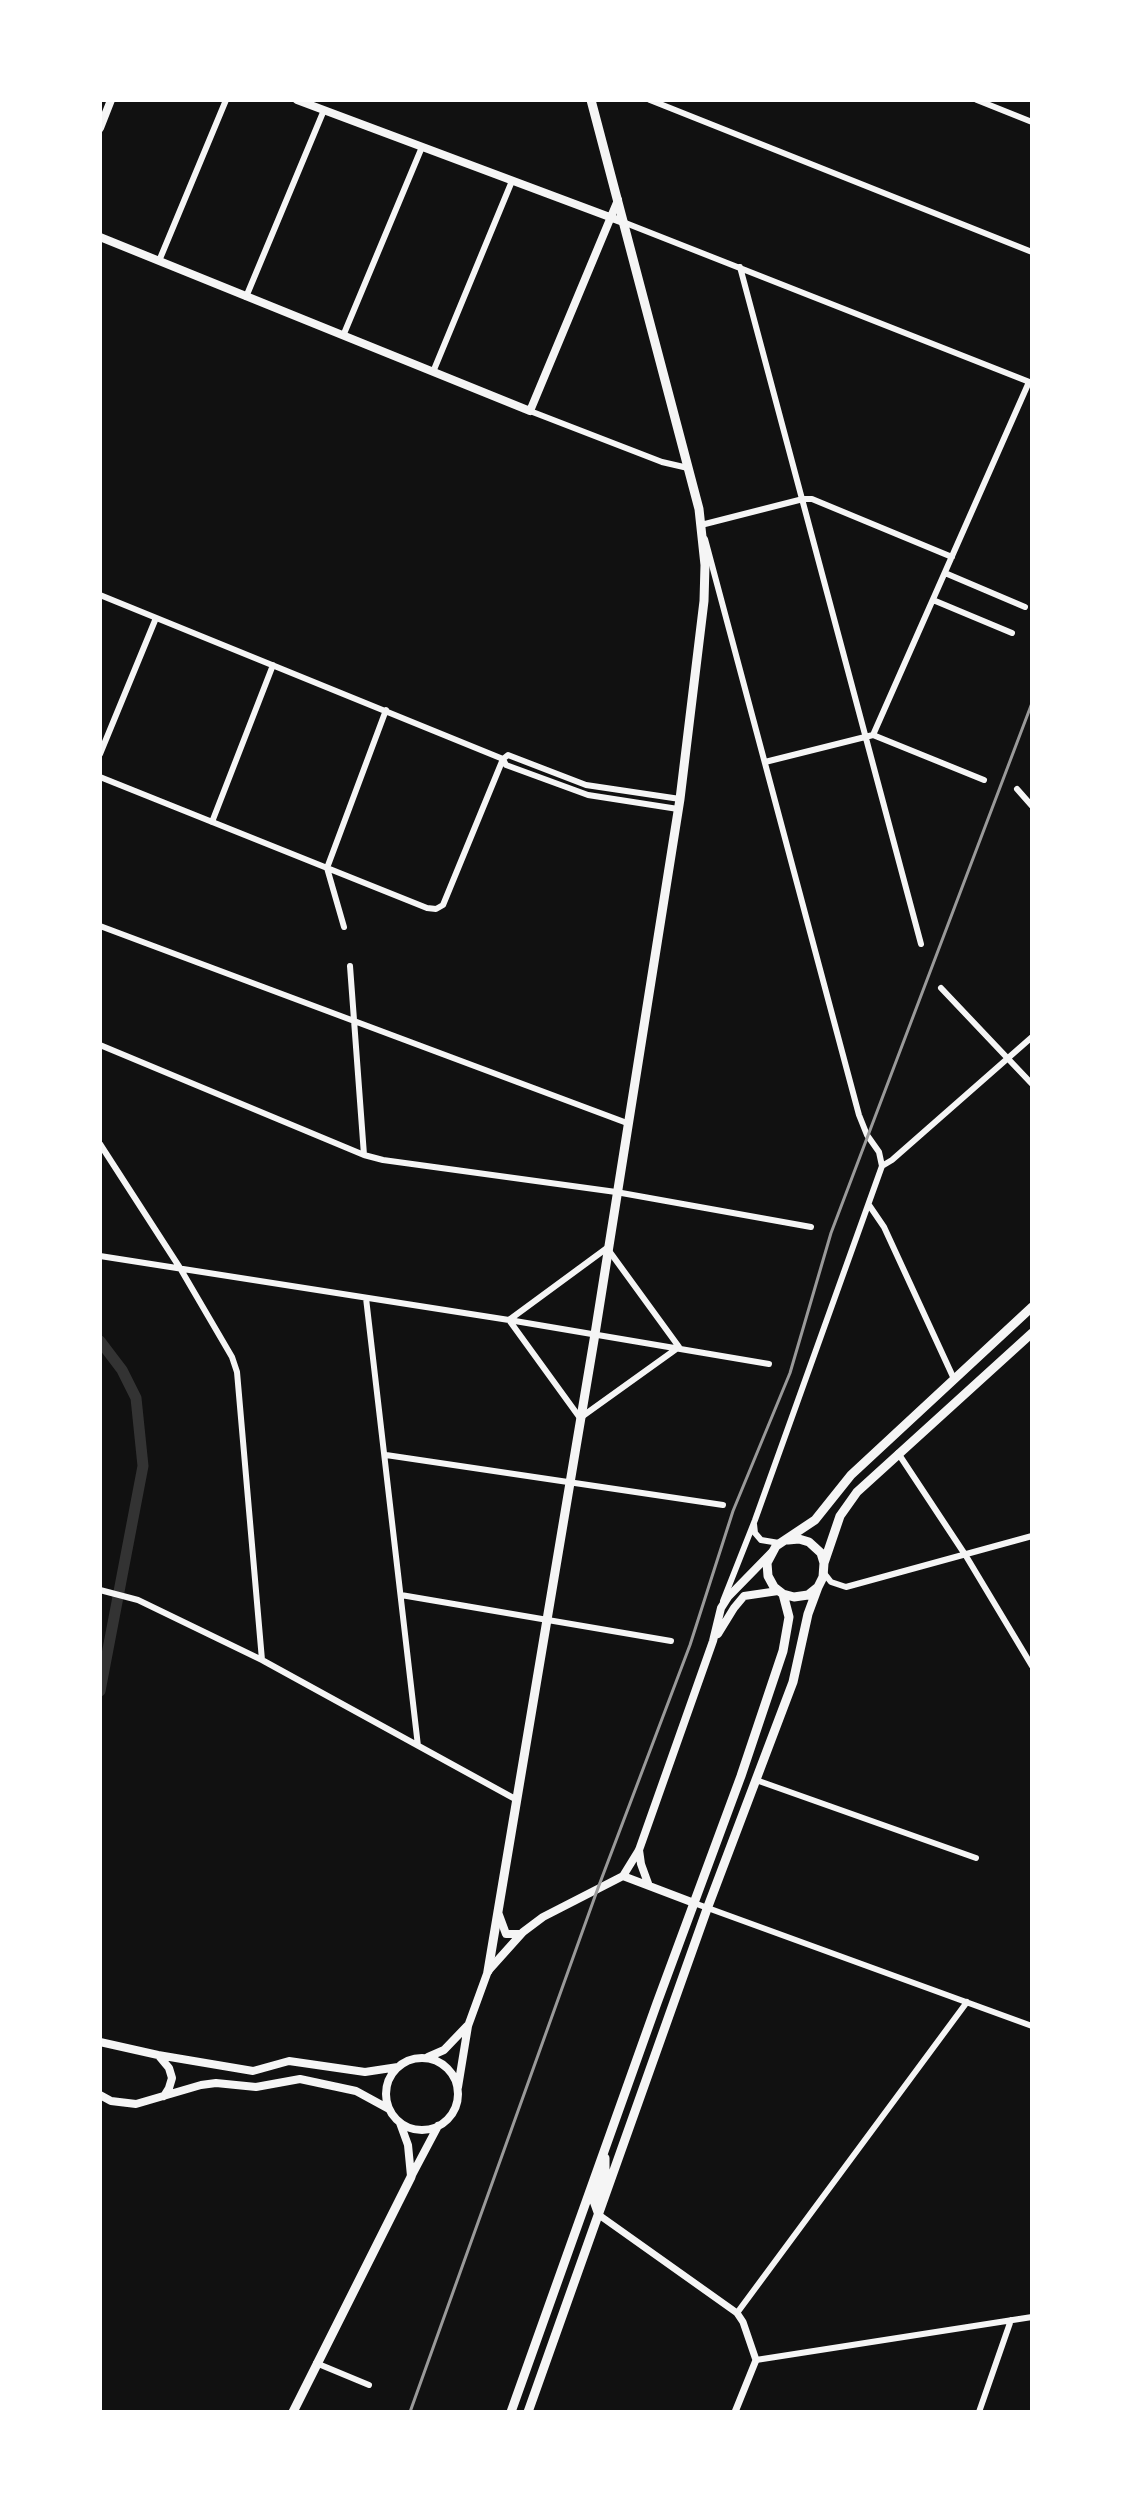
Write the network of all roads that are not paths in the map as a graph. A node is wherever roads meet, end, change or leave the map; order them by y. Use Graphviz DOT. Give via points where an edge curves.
graph roads {
  1 [pos="111,100"];
  2 [pos="226,100"];
  3 [pos="297,100"];
  4 [pos="591,100"];
  5 [pos="650,100"];
  6 [pos="979,100"];
  7 [pos="324,110"];
  8 [pos="1032,122"];
  9 [pos="100,128"];
  10 [pos="422,147"];
  11 [pos="512,181"];
  12 [pos="618,200"];
  13 [pos="610,217"];
  14 [pos="623,222"];
  15 [pos="100,237"];
  16 [pos="1032,252"];
  17 [pos="159,261"];
  18 [pos="740,267"];
  19 [pos="246,297"];
  20 [pos="343,336"];
  21 [pos="433,372"];
  22 [pos="1030,382"];
  23 [pos="530,411"];
  24 [pos="688,468"];
  25 [pos="803,499"];
  26 [pos="701,525"];
  27 [pos="952,557"];
  28 [pos="945,573"];
  29 [pos="100,595"];
  30 [pos="933,600"];
  31 [pos="1025,607"];
  32 [pos="156,618"];
  33 [pos="1012,633"];
  34 [pos="273,665"];
  35 [pos="386,710"];
  36 [pos="869,736"];
  37 [pos="100,754"];
  38 [pos="503,759"];
  39 [pos="765,762"];
  40 [pos="100,777"];
  41 [pos="984,780"];
  42 [pos="1017,789"];
  43 [pos="679,804"];
  44 [pos="1032,806"];
  45 [pos="212,822"];
  46 [pos="327,868"];
  47 [pos="100,926"];
  48 [pos="344,927"];
  49 [pos="921,944"];
  50 [pos="350,966"];
  51 [pos="941,988"];
  52 [pos="353,1021"];
  53 [pos="1032,1037"];
  54 [pos="100,1045"];
  55 [pos="1008,1059"];
  56 [pos="1032,1084"];
  57 [pos="627,1123"];
  58 [pos="100,1144"];
  59 [pos="364,1155"];
  60 [pos="882,1166"];
  61 [pos="616,1192"];
  62 [pos="869,1205"];
  63 [pos="811,1227"];
  64 [pos="607,1248"];
  65 [pos="100,1256"];
  66 [pos="180,1268"];
  67 [pos="366,1298"];
  68 [pos="1032,1307"];
  69 [pos="509,1320"];
  70 [pos="595,1334"];
  71 [pos="1030,1336"];
  72 [pos="679,1347"];
  73 [pos="769,1364"];
  74 [pos="954,1379"];
  75 [pos="580,1418"];
  76 [pos="898,1453"];
  77 [pos="386,1455"];
  78 [pos="569,1481"];
  79 [pos="723,1505"];
  80 [pos="755,1520"];
  81 [pos="1032,1536"];
  82 [pos="783,1542"];
  83 [pos="772,1552"];
  84 [pos="966,1556"];
  85 [pos="824,1568"];
  86 [pos="818,1587"];
  87 [pos="100,1590"];
  88 [pos="781,1593"];
  89 [pos="401,1595"];
  90 [pos="721,1608"];
  91 [pos="547,1619"];
  92 [pos="671,1641"];
  93 [pos="713,1641"];
  94 [pos="262,1660"];
  95 [pos="1032,1666"];
  96 [pos="418,1746"];
  97 [pos="756,1780"];
  98 [pos="517,1800"];
  99 [pos="639,1850"];
  100 [pos="976,1858"];
  101 [pos="623,1876"];
  102 [pos="650,1886"];
  103 [pos="694,1903"];
  104 [pos="707,1909"];
  105 [pos="498,1911"];
  106 [pos="523,1932"];
  107 [pos="488,1971"];
  108 [pos="967,2002"];
  109 [pos="468,2026"];
  110 [pos="1032,2026"];
  111 [pos="100,2042"];
  112 [pos="158,2055"];
  113 [pos="427,2058"];
  114 [pos="398,2067"];
  115 [pos="458,2087"];
  116 [pos="100,2095"];
  117 [pos="163,2096"];
  118 [pos="389,2109"];
  119 [pos="400,2122"];
  120 [pos="438,2126"];
  121 [pos="604,2150"];
  122 [pos="411,2177"];
  123 [pos="599,2215"];
  124 [pos="737,2313"];
  125 [pos="1032,2317"];
  126 [pos="1011,2320"];
  127 [pos="756,2360"];
  128 [pos="316,2363"];
  129 [pos="369,2385"];
  130 [pos="293,2412"];
  131 [pos="511,2412"];
  132 [pos="528,2412"];
  133 [pos="735,2412"];
  134 [pos="979,2412"];
  1 -- 9 [label="main road"];
  2 -- 17 [label="street"];
  3 -- 7 [label="main road"];
  4 -- 12 [label="main road"];
  5 -- 16 [label="street"];
  6 -- 8 [label="street"];
  7 -- 10 [label="main road"];
  7 -- 19 [label="street"];
  10 -- 11 [label="main road"];
  10 -- 20 [label="street"];
  11 -- 13 [label="main road"];
  11 -- 21 [label="street"];
  12 -- 13 [label="main road"];
  12 -- 14 [label="main road"];
  13 -- 14 [label="main road"];
  13 -- 23 [label="main road"];
  14 -- 18 [label="street"];
  14 -- 24 [label="main road"];
  15 -- 17 [label="main road"];
  17 -- 19 [label="main road"];
  18 -- 22 [label="street"];
  18 -- 25 [label="street"];
  19 -- 20 [label="main road"];
  20 -- 21 [label="main road"];
  21 -- 23 [label="main road"];
  22 -- 27 [label="street"];
  23 -- 24 [label="street"];
  24 -- 26 [label="main road"];
  25 -- 26 [label="street"];
  25 -- 27 [label="street"];
  25 -- 36 [label="street"];
  26 -- 39 [label="street"];
  26 -- 43 [label="main road" via="704,601"];
  27 -- 28 [label="street"];
  28 -- 30 [label="street"];
  28 -- 31 [label="street"];
  29 -- 32 [label="street"];
  30 -- 33 [label="street"];
  30 -- 36 [label="street"];
  32 -- 34 [label="street"];
  32 -- 37 [label="street"];
  34 -- 35 [label="street"];
  34 -- 45 [label="street"];
  35 -- 38 [label="street"];
  35 -- 46 [label="street"];
  36 -- 39 [label="street"];
  36 -- 41 [label="street"];
  36 -- 49 [label="street"];
  38 -- 43 [label="street" via="508,755 586,785"];
  38 -- 46 [label="street" via="443,905 427,908"];
  39 -- 60 [label="street" via="859,1115"];
  40 -- 45 [label="street"];
  42 -- 44 [label="street"];
  43 -- 57 [label="main road"];
  45 -- 46 [label="street"];
  46 -- 48 [label="street"];
  47 -- 52 [label="street"];
  50 -- 52 [label="street"];
  51 -- 55 [label="street"];
  52 -- 57 [label="street"];
  52 -- 59 [label="street"];
  53 -- 55 [label="street"];
  54 -- 59 [label="street"];
  55 -- 56 [label="street"];
  55 -- 60 [label="street"];
  57 -- 61 [label="main road"];
  58 -- 66 [label="street"];
  59 -- 61 [label="street"];
  60 -- 62 [label="street"];
  61 -- 63 [label="street"];
  61 -- 64 [label="main road"];
  62 -- 74 [label="street"];
  62 -- 80 [label="street"];
  64 -- 69 [label="street"];
  64 -- 70 [label="main road"];
  64 -- 72 [label="street"];
  65 -- 66 [label="street"];
  66 -- 67 [label="street"];
  66 -- 94 [label="street" via="237,1372"];
  67 -- 69 [label="street"];
  67 -- 77 [label="street"];
  68 -- 74 [label="main road"];
  69 -- 70 [label="street"];
  69 -- 75 [label="street"];
  70 -- 72 [label="street"];
  70 -- 75 [label="main road"];
  71 -- 76 [label="main road"];
  72 -- 73 [label="street"];
  72 -- 75 [label="street"];
  74 -- 82 [label="main road" via="851,1475 815,1520"];
  75 -- 78 [label="main road"];
  76 -- 84 [label="street"];
  76 -- 85 [label="main road" via="847,1504"];
  77 -- 78 [label="street"];
  77 -- 89 [label="street"];
  78 -- 79 [label="street"];
  78 -- 91 [label="main road"];
  80 -- 82 [label="street" via="758,1538"];
  80 -- 90 [label="street"];
  81 -- 84 [label="street"];
  82 -- 83 [label="main road"];
  82 -- 85 [label="main road" via="809,1542"];
  83 -- 88 [label="main road" via="768,1576"];
  83 -- 90 [label="main road"];
  84 -- 85 [label="street" via="846,1587 831,1582"];
  84 -- 95 [label="street"];
  85 -- 86 [label="main road"];
  86 -- 88 [label="main road" via="801,1597"];
  86 -- 97 [label="main road" via="793,1682"];
  87 -- 94 [label="street" via="126,1596"];
  88 -- 93 [label="main road" via="750,1594 739,1600"];
  88 -- 103 [label="main road" via="789,1617 783,1651"];
  89 -- 91 [label="street"];
  89 -- 96 [label="street"];
  90 -- 93 [label="main road"];
  91 -- 92 [label="street"];
  91 -- 98 [label="main road"];
  93 -- 99 [label="main road"];
  94 -- 96 [label="street"];
  96 -- 98 [label="street"];
  97 -- 100 [label="street"];
  97 -- 104 [label="main road"];
  98 -- 105 [label="main road"];
  99 -- 101 [label="main road"];
  99 -- 102 [label="main road"];
  101 -- 102 [label="main road"];
  101 -- 106 [label="main road"];
  102 -- 103 [label="main road"];
  103 -- 104 [label="street"];
  103 -- 121 [label="main road"];
  104 -- 108 [label="street"];
  104 -- 123 [label="main road"];
  105 -- 106 [label="main road" via="506,1934"];
  105 -- 107 [label="main road"];
  106 -- 107 [label="main road"];
  107 -- 109 [label="main road"];
  108 -- 110 [label="street"];
  108 -- 124 [label="street"];
  109 -- 113 [label="main road" via="444,2050"];
  109 -- 115 [label="main road"];
  111 -- 112 [label="main road"];
  112 -- 114 [label="main road" via="253,2071 289,2061 365,2072"];
  112 -- 117 [label="main road" via="172,2078"];
  113 -- 114 [label="main road"];
  113 -- 115 [label="main road" via="448,2069"];
  114 -- 118 [label="main road" via="387,2087"];
  115 -- 120 [label="main road" via="453,2113"];
  116 -- 117 [label="main road" via="136,2104"];
  117 -- 118 [label="main road" via="216,2083 256,2087 300,2079 356,2091"];
  118 -- 119 [label="main road"];
  119 -- 120 [label="main road" via="415,2129"];
  119 -- 122 [label="main road"];
  120 -- 122 [label="main road"];
  121 -- 123 [label="main road" via="605,2170 594,2201"];
  121 -- 131 [label="main road"];
  122 -- 128 [label="main road"];
  123 -- 124 [label="street"];
  123 -- 132 [label="main road"];
  124 -- 127 [label="street"];
  125 -- 126 [label="street"];
  126 -- 127 [label="street"];
  126 -- 134 [label="street"];
  127 -- 133 [label="street"];
  128 -- 129 [label="street"];
  128 -- 130 [label="main road"];
}
